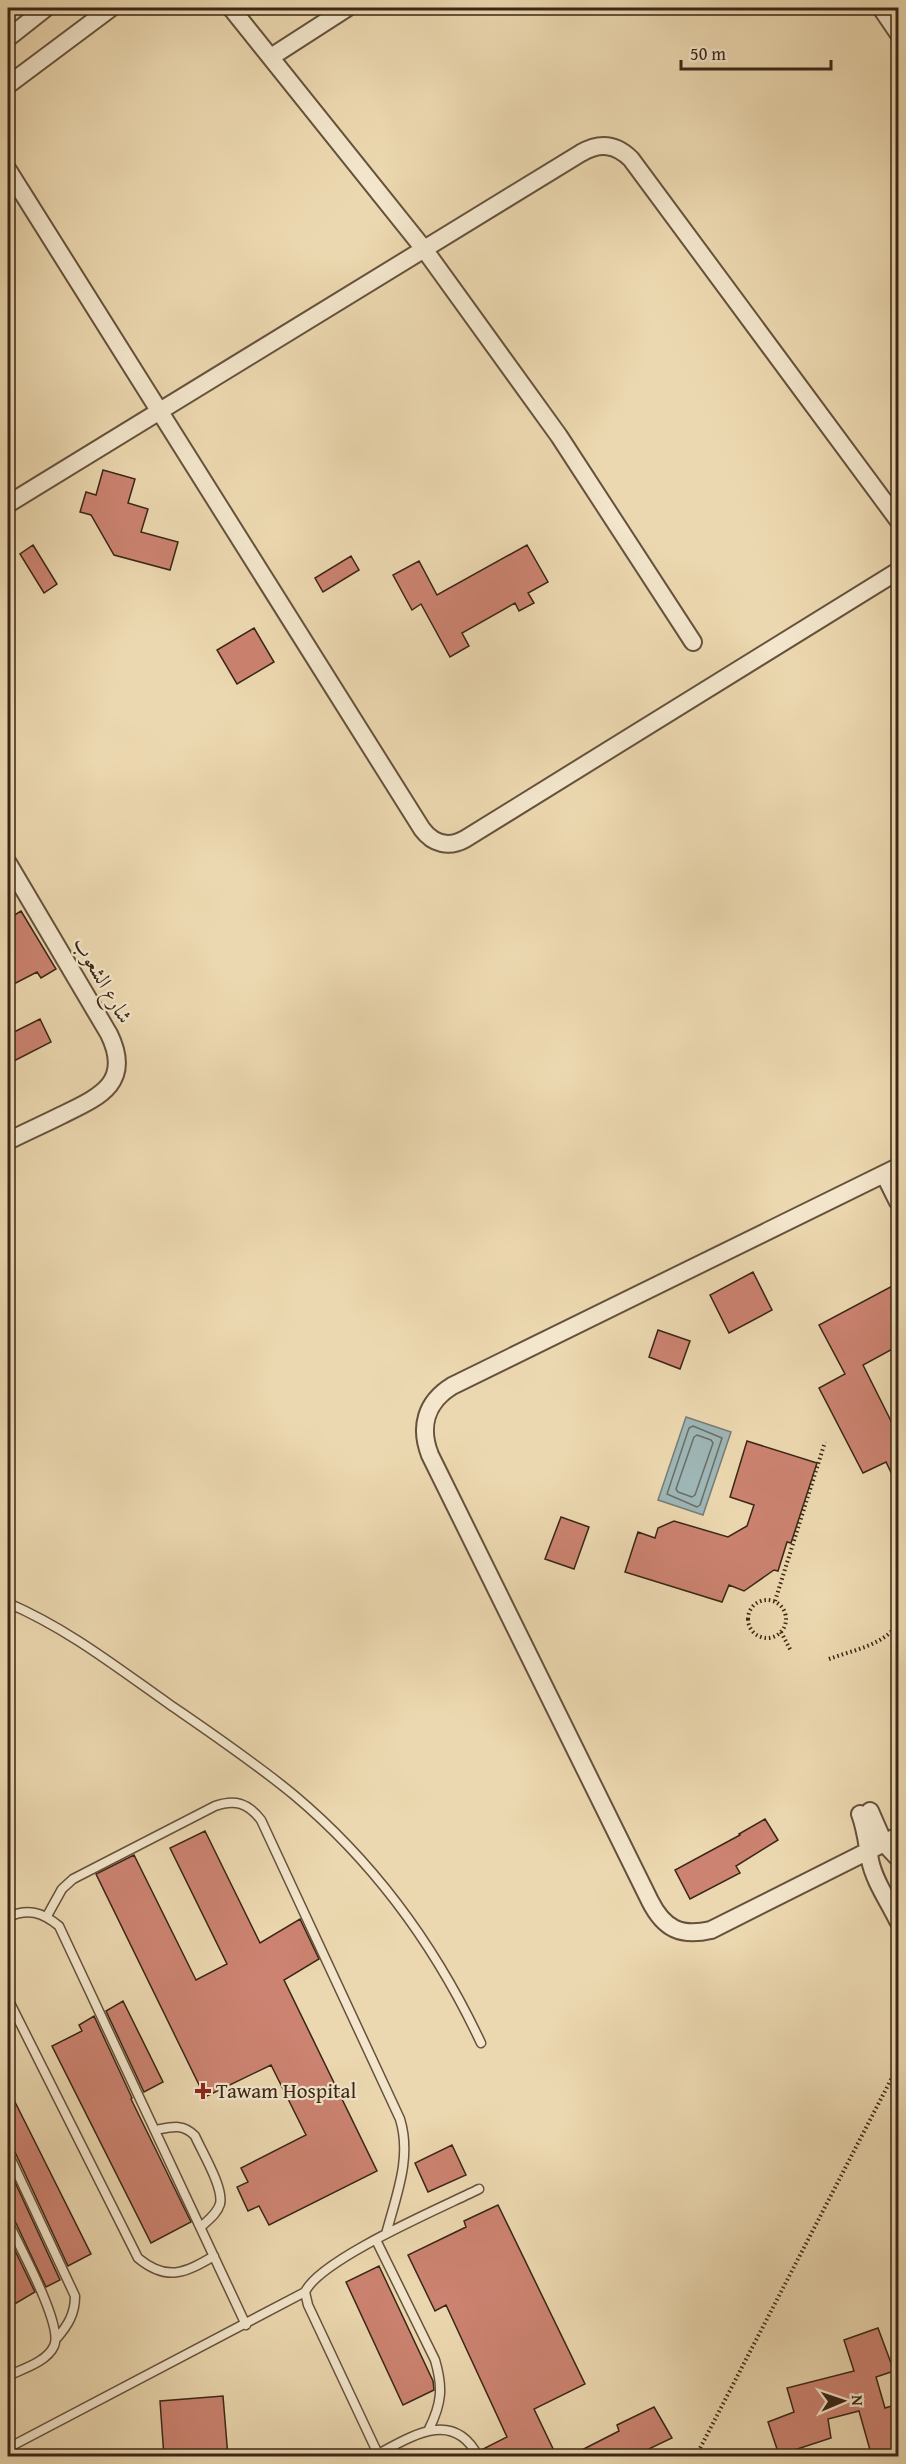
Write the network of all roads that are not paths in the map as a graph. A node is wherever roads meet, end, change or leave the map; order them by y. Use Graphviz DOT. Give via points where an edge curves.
graph roads {
  1 [pos="46,8"];
  2 [pos="111,8"];
  3 [pos="231,8"];
  4 [pos="347,8"];
  5 [pos="881,8"];
  6 [pos="898,33"];
  7 [pos="8,38"];
  8 [pos="271,57"];
  9 [pos="8,85"];
  10 [pos="8,170"];
  11 [pos="424,249"];
  12 [pos="160,411"];
  13 [pos="8,504"];
  14 [pos="898,520"];
  15 [pos="898,571"];
  16 [pos="693,642"];
  17 [pos="8,863"];
  18 [pos="8,1141"];
  19 [pos="891,1171"];
  20 [pos="898,1202"];
  21 [pos="8,1603"];
  22 [pos="864,1811"];
  23 [pos="884,1843"];
  24 [pos="898,1858"];
  25 [pos="47,1916"];
  26 [pos="8,1917"];
  27 [pos="898,1921"];
  28 [pos="8,1999"];
  29 [pos="481,2043"];
  30 [pos="156,2130"];
  31 [pos="8,2153"];
  32 [pos="479,2189"];
  33 [pos="8,2222"];
  34 [pos="201,2227"];
  35 [pos="386,2234"];
  36 [pos="375,2240"];
  37 [pos="214,2256"];
  38 [pos="305,2292"];
  39 [pos="246,2325"];
  40 [pos="57,2338"];
  41 [pos="8,2376"];
  42 [pos="429,2429"];
  43 [pos="8,2448"];
  44 [pos="378,2455"];
  45 [pos="478,2457"];
  1 -- 7 [label="street"];
  2 -- 9 [label="street"];
  3 -- 8 [label="street"];
  4 -- 8 [label="street"];
  5 -- 6 [label="street"];
  8 -- 11 [label="street"];
  10 -- 12 [label="street"];
  11 -- 12 [label="street"];
  11 -- 14 [label="street" via="590,148 617,148 632,159"];
  11 -- 16 [label="street" via="559,436"];
  12 -- 13 [label="street"];
  12 -- 15 [label="street" via="422,829 443,844 465,839"];
  17 -- 18 [label="street, شارع الشعوب" via="110,1034 118,1057 112,1081 98,1097"];
  19 -- 20 [label="street"];
  19 -- 23 [label="street" via="452,1386 434,1401 424,1433 430,1455 650,1901 668,1925 681,1932 711,1930"];
  21 -- 29 [label="lane" via="70,1633 98,1652 262,1770 325,1822 401,1907 445,1972"];
  22 -- 23 [label="street"];
  23 -- 24 [label="street"];
  23 -- 27 [label="street" via="874,1873"];
  25 -- 26 [label="lane" via="21,1912"];
  25 -- 30 [label="lane" via="66,1940"];
  25 -- 35 [label="lane" via="62,1889 86,1871 216,1806 234,1802 252,1809 261,1820 400,2119 405,2141 404,2164"];
  28 -- 37 [label="lane" via="138,2258 163,2273 178,2273"];
  30 -- 34 [label="lane"];
  30 -- 34 [label="lane" via="183,2126 195,2136 220,2194 216,2212"];
  31 -- 40 [label="lane" via="75,2296 72,2318"];
  32 -- 35 [label="lane"];
  33 -- 40 [label="lane" via="52,2316"];
  34 -- 37 [label="lane"];
  35 -- 36 [label="lane"];
  36 -- 38 [label="lane" via="318,2275"];
  36 -- 42 [label="lane" via="437,2367 441,2389"];
  37 -- 39 [label="lane"];
  38 -- 39 [label="lane"];
  38 -- 44 [label="lane"];
  39 -- 43 [label="lane"];
  40 -- 41 [label="lane" via="48,2354"];
  42 -- 44 [label="lane"];
  42 -- 45 [label="lane" via="459,2436 474,2448"];
}
